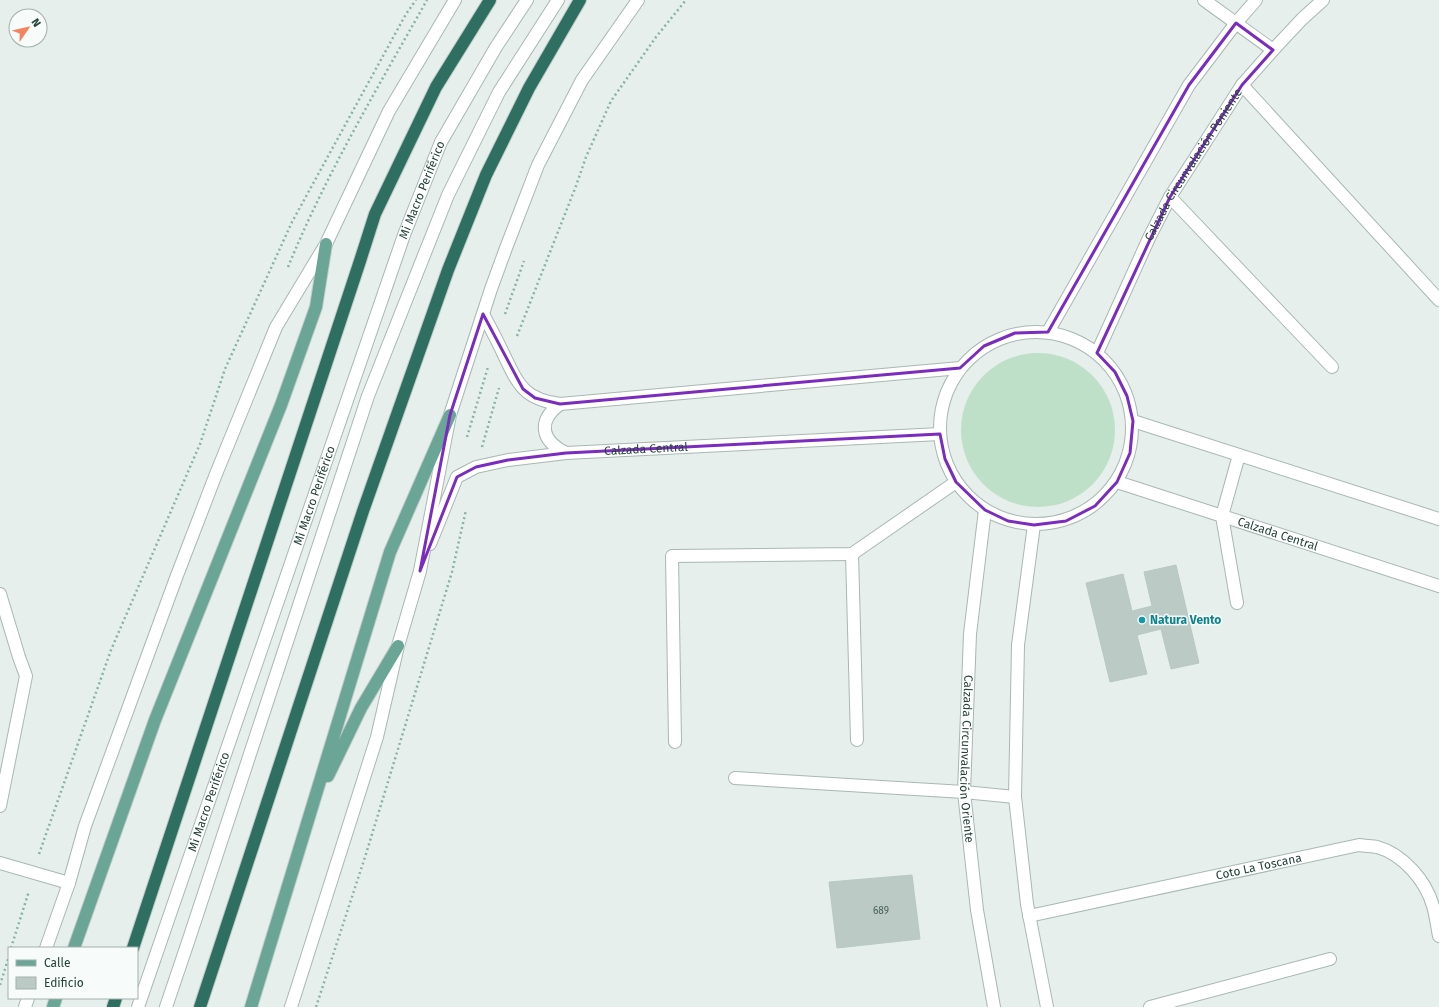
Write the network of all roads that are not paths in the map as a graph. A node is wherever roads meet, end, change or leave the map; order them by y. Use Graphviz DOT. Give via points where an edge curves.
graph roads {
  1 [pos="455,0"];
  2 [pos="490,0"];
  3 [pos="527,0"];
  4 [pos="558,0"];
  5 [pos="580,0"];
  6 [pos="638,0"];
  7 [pos="1204,0"];
  8 [pos="1256,0"];
  9 [pos="1323,0"];
  10 [pos="1236,23"];
  11 [pos="1273,50"];
  12 [pos="1242,85"];
  13 [pos="1170,197"];
  14 [pos="326,244"];
  15 [pos="1439,300"];
  16 [pos="483,314"];
  17 [pos="1048,332"];
  18 [pos="1097,353"];
  19 [pos="1332,367"];
  20 [pos="960,368"];
  21 [pos="560,404"];
  22 [pos="450,415"];
  23 [pos="1133,421"];
  24 [pos="940,434"];
  25 [pos="566,454"];
  26 [pos="1239,455"];
  27 [pos="956,482"];
  28 [pos="1117,482"];
  29 [pos="985,510"];
  30 [pos="1222,516"];
  31 [pos="1439,519"];
  32 [pos="1034,525"];
  33 [pos="852,554"];
  34 [pos="420,571"];
  35 [pos="1439,586"];
  36 [pos="0,594"];
  37 [pos="1237,604"];
  38 [pos="398,646"];
  39 [pos="857,740"];
  40 [pos="675,742"];
  41 [pos="735,778"];
  42 [pos="964,792"];
  43 [pos="1015,797"];
  44 [pos="0,806"];
  45 [pos="312,807"];
  46 [pos="0,863"];
  47 [pos="69,883"];
  48 [pos="1029,916"];
  49 [pos="1439,936"];
  50 [pos="46,947"];
  51 [pos="74,947"];
  52 [pos="133,947"];
  53 [pos="1330,959"];
  54 [pos="138,1007"];
  55 [pos="166,1007"];
  56 [pos="200,1007"];
  57 [pos="251,1007"];
  58 [pos="291,1007"];
  59 [pos="994,1007"];
  60 [pos="1047,1007"];
  61 [pos="1150,1007"];
  1 -- 14 [label="street" via="389,111"];
  2 -- 52 [label="highway" via="436,87 375,214"];
  3 -- 54 [label="street, Mi Macro Periférico" via="496,47 441,142 404,235"];
  4 -- 55 [label="street" via="498,92 451,188 368,396"];
  5 -- 56 [label="highway" via="529,88 486,175 448,270 363,511"];
  6 -- 16 [label="street" via="582,80 538,165"];
  7 -- 10 [label="street"];
  8 -- 10 [label="street"];
  9 -- 11 [label="street, Calzada Circunvalación Poniente"];
  10 -- 11 [label="street"];
  10 -- 17 [label="street" via="1189,85"];
  11 -- 12 [label="street, Calzada Circunvalación Poniente"];
  12 -- 13 [label="street, Calzada Circunvalación Poniente"];
  12 -- 15 [label="street"];
  13 -- 18 [label="street, Calzada Circunvalación Poniente"];
  13 -- 19 [label="street"];
  14 -- 47 [label="street" via="276,327 216,474 85,826"];
  14 -- 51 [label="main road" via="316,307 281,405 155,720"];
  16 -- 21 [label="street" via="512,373 523,389 535,398"];
  16 -- 22 [label="street"];
  17 -- 18 [label="street" via="1074,339"];
  17 -- 20 [label="street" via="1014,333 984,346"];
  18 -- 23 [label="street" via="1115,372 1127,396"];
  20 -- 21 [label="street"];
  20 -- 24 [label="street" via="948,388 941,411"];
  21 -- 25 [label="street" via="551,411 544,431 548,441"];
  22 -- 34 [label="street"];
  22 -- 45 [label="main road" via="390,552"];
  23 -- 26 [label="street"];
  23 -- 28 [label="street" via="1130,453"];
  24 -- 25 [label="street, Calzada Central"];
  24 -- 27 [label="street" via="945,459"];
  25 -- 34 [label="street, Calzada Central" via="508,460 476,467 457,477"];
  26 -- 30 [label="street"];
  26 -- 31 [label="street"];
  27 -- 29 [label="street"];
  27 -- 33 [label="street"];
  28 -- 30 [label="street, Calzada Central"];
  28 -- 32 [label="street" via="1095,506 1066,521"];
  29 -- 32 [label="street" via="1008,521"];
  29 -- 42 [label="street, Calzada Circunvalación Oriente" via="970,634"];
  30 -- 35 [label="street, Calzada Central"];
  30 -- 37 [label="street"];
  32 -- 43 [label="street" via="1018,645"];
  33 -- 39 [label="street"];
  33 -- 40 [label="street" via="672,556"];
  34 -- 38 [label="street"];
  36 -- 44 [label="street" via="26,676"];
  38 -- 45 [label="main road" via="361,708"];
  38 -- 58 [label="street" via="377,737"];
  41 -- 42 [label="street"];
  42 -- 43 [label="street"];
  42 -- 59 [label="street, Calzada Circunvalación Oriente" via="976,910"];
  43 -- 48 [label="street"];
  45 -- 57 [label="main road"];
  46 -- 47 [label="street"];
  47 -- 50 [label="street"];
  48 -- 49 [label="street, Coto La Toscana" via="1359,845 1378,847 1394,854 1420,879 1433,905"];
  48 -- 60 [label="street"];
  53 -- 61 [label="street"];
}
